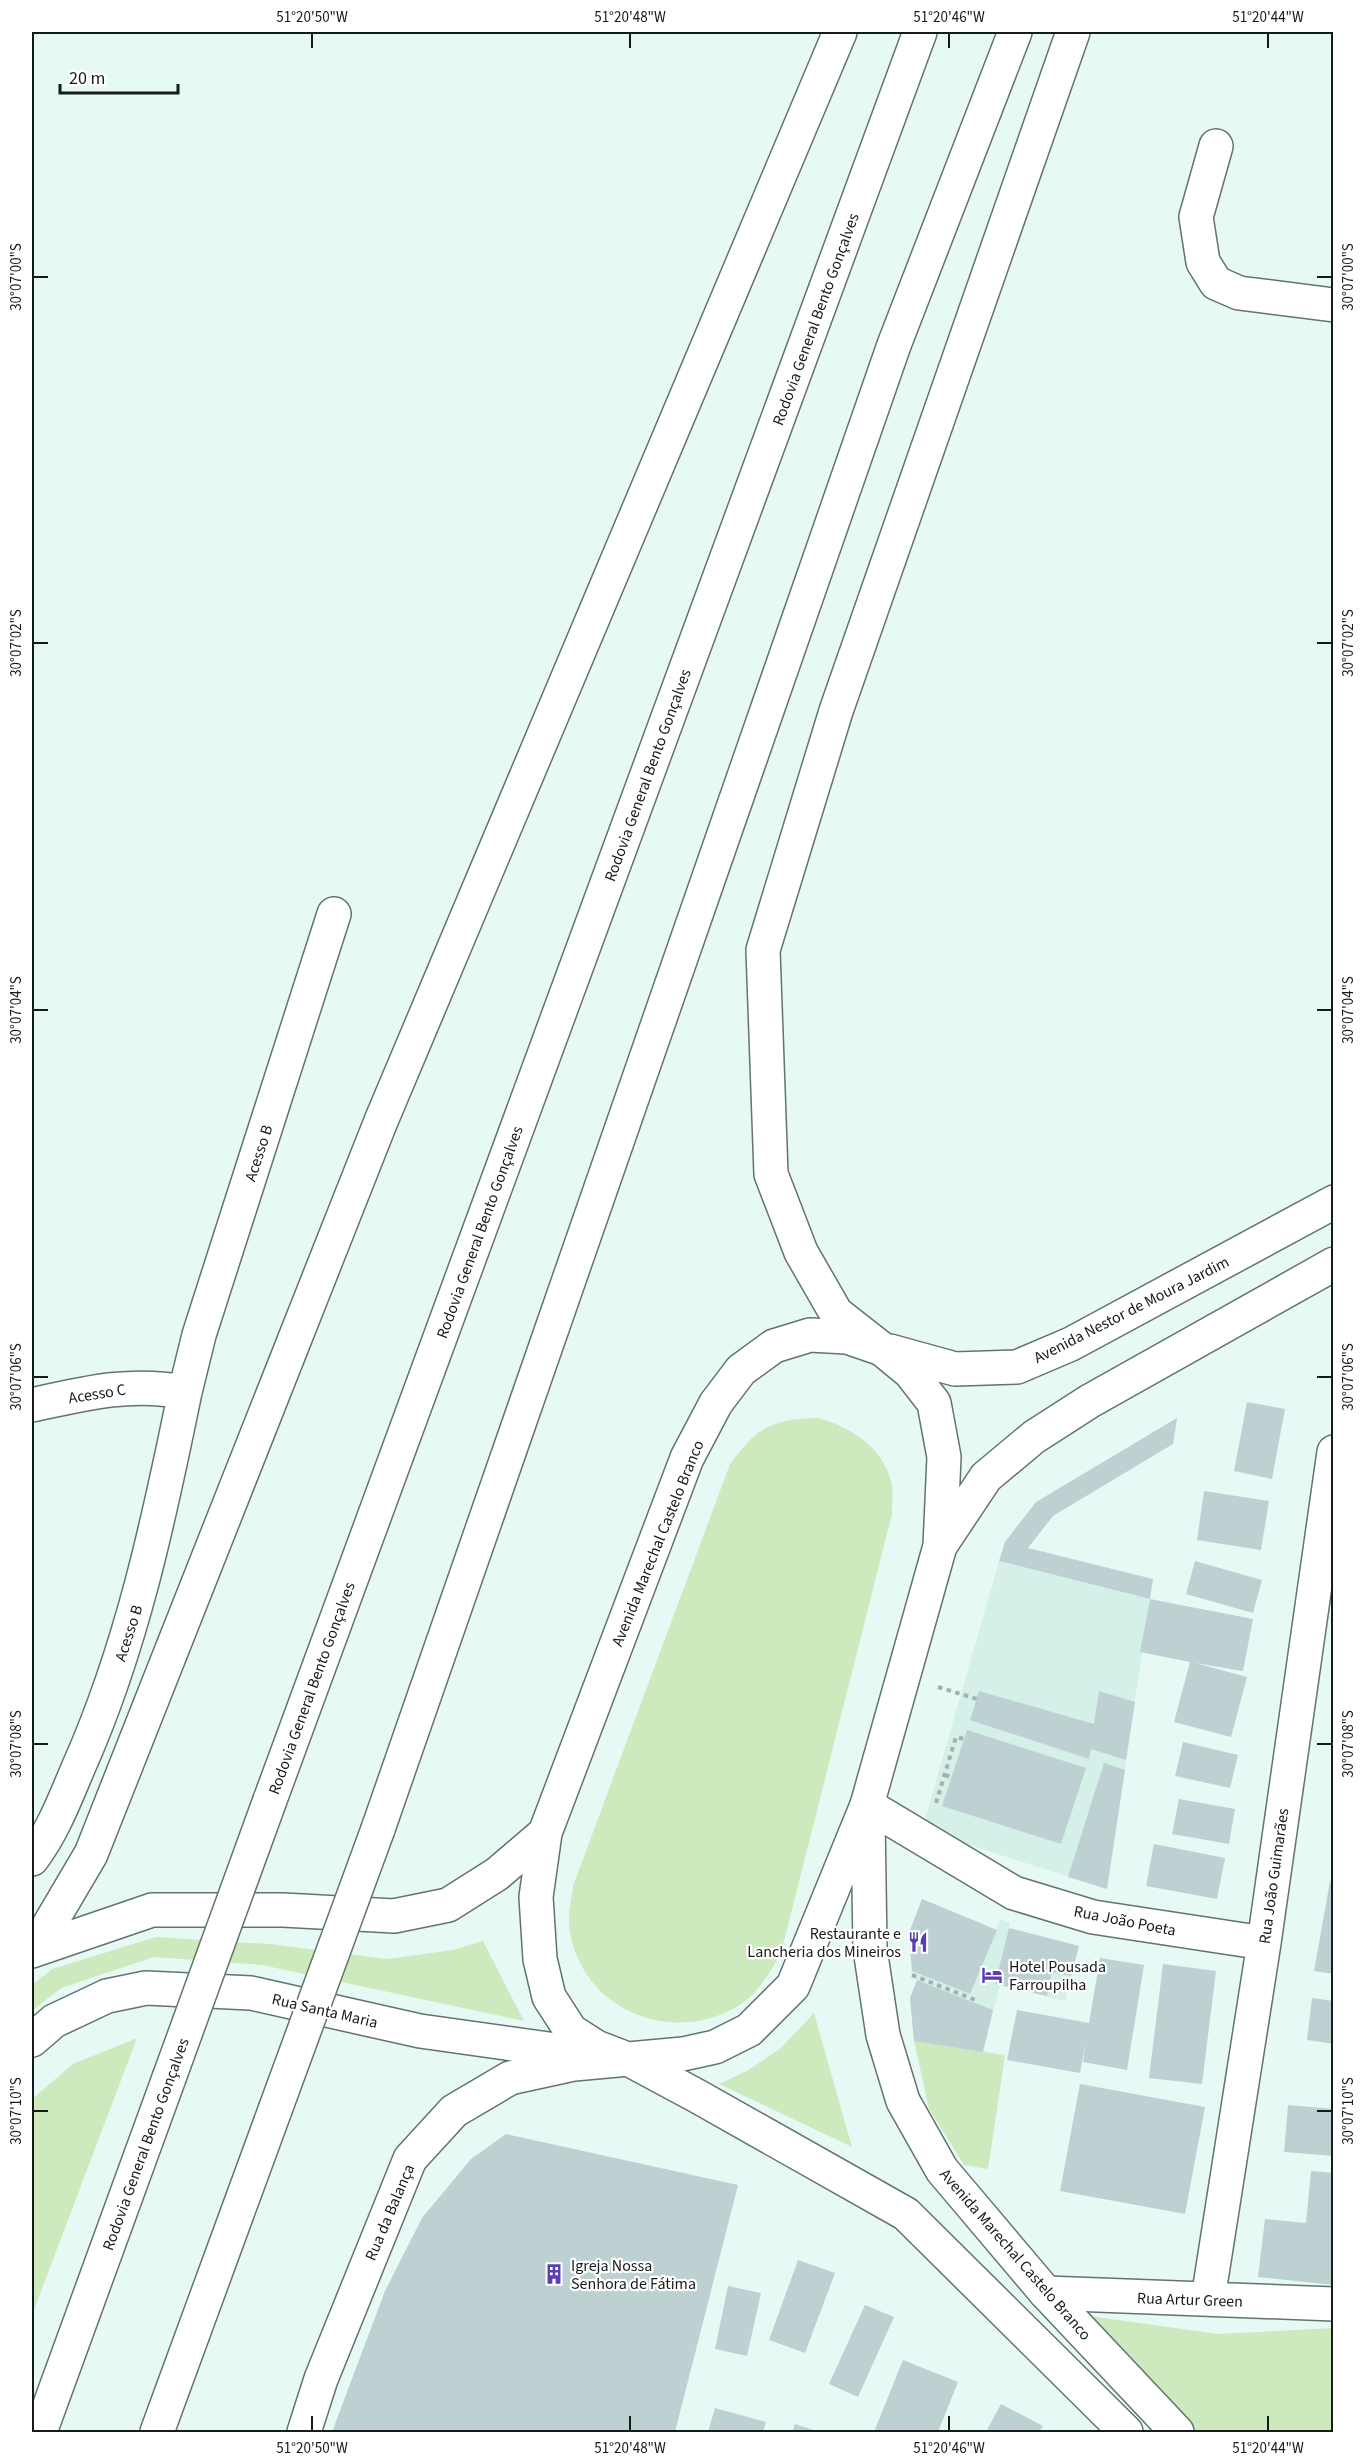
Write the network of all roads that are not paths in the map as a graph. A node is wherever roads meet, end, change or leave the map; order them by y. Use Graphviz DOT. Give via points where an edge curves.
graph roads {
  1 [pos="840,32"];
  2 [pos="921,32"];
  3 [pos="1015,32"];
  4 [pos="1073,32"];
  5 [pos="1216,146"];
  6 [pos="1334,305"];
  7 [pos="334,914"];
  8 [pos="1334,1202"];
  9 [pos="1334,1264"];
  10 [pos="882,1349"];
  11 [pos="174,1390"];
  12 [pos="32,1405"];
  13 [pos="1334,1452"];
  14 [pos="940,1546"];
  15 [pos="867,1805"];
  16 [pos="545,1833"];
  17 [pos="32,1859"];
  18 [pos="1264,1943"];
  19 [pos="33,1950"];
  20 [pos="32,2040"];
  21 [pos="630,2060"];
  22 [pos="1046,2293"];
  23 [pos="1208,2300"];
  24 [pos="1334,2304"];
  25 [pos="1111,2426"];
  26 [pos="40,2433"];
  27 [pos="157,2433"];
  28 [pos="304,2433"];
  29 [pos="1177,2433"];
  1 -- 19 [label="main road" via="381,1121 91,1854"];
  2 -- 26 [label="main road, Rodovia General Bento Gonçalves, bridge"];
  3 -- 27 [label="main road, bridge" via="890,356 378,1829"];
  4 -- 10 [label="main road" via="836,711 764,950 771,1174 801,1252 836,1313"];
  5 -- 6 [label="main road" via="1196,217 1203,262 1216,283 1239,293"];
  7 -- 11 [label="main road, Acesso B" via="199,1335"];
  8 -- 10 [label="main road, Avenida Nestor de Moura Jardim" via="1071,1344 1017,1367 955,1369"];
  9 -- 14 [label="main road" via="1034,1437 986,1477"];
  10 -- 14 [label="main road, Avenida Marechal Castelo Branco" via="910,1372 934,1403 944,1457"];
  10 -- 16 [label="main road, Avenida Marechal Castelo Branco" via="847,1337 810,1335 774,1346 741,1370 716,1403 687,1458"];
  11 -- 12 [label="main road, Acesso C" via="115,1388"];
  11 -- 17 [label="main road, Acesso B" via="161,1508 135,1611 93,1736 49,1836"];
  13 -- 18 [label="main road, Rua João Guimarães"];
  14 -- 15 [label="main road, Avenida Marechal Castelo Branco"];
  15 -- 18 [label="main road, Rua João Poeta" via="1014,1893 1093,1917"];
  15 -- 21 [label="main road, Avenida Marechal Castelo Branco" via="793,1986 748,2030 715,2047"];
  15 -- 22 [label="main road, Avenida Marechal Castelo Branco" via="870,1949 884,2035 903,2101 942,2170"];
  16 -- 19 [label="main road" via="496,1874 448,1905 394,1916 283,1910 152,1910"];
  16 -- 21 [label="main road, Avenida Marechal Castelo Branco" via="536,1897 540,1959 549,1997 571,2031 596,2047"];
  18 -- 23 [label="main road, Rua João Guimarães"];
  20 -- 21 [label="main road, Rua Santa Maria" via="54,2021 107,1996 146,1988 251,1993 420,2031"];
  21 -- 25 [label="main road, Avenida Marechal Castelo Branco" via="906,2214"];
  21 -- 28 [label="main road, Rua da Balança" via="574,2064 510,2078 454,2111 410,2159 321,2379"];
  22 -- 23 [label="main road, Rua Artur Green"];
  22 -- 29 [label="main road, Avenida Marechal Castelo Branco"];
  23 -- 24 [label="main road, Rua Artur Green"];
}
